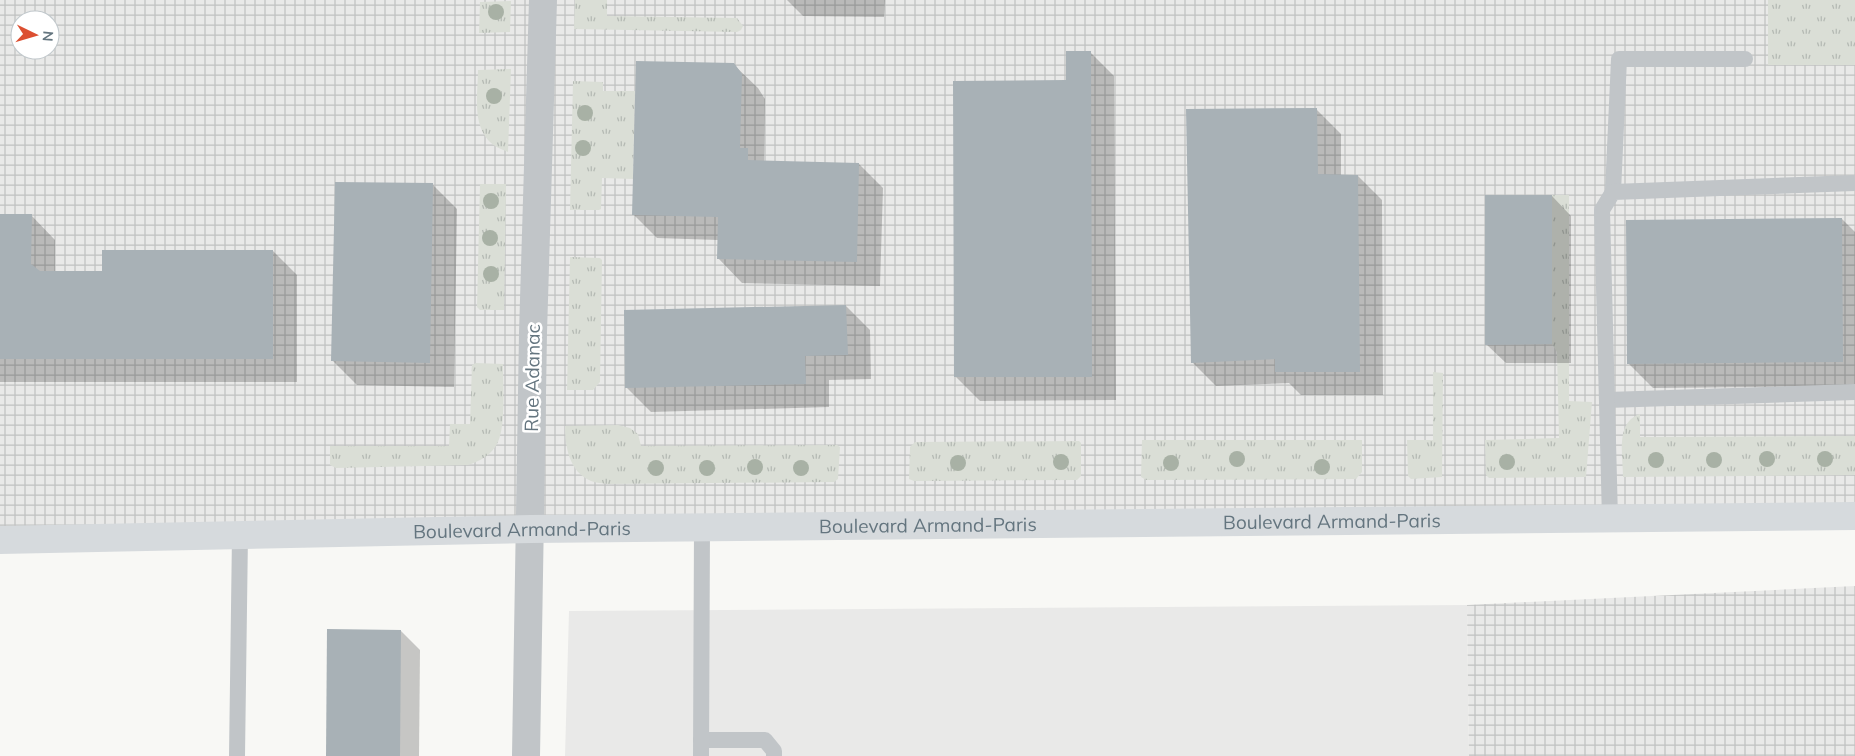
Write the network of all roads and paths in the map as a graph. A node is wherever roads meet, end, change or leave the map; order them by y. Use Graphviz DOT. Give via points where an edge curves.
graph roads {
  1 [pos="543,0"];
  2 [pos="1745,59"];
  3 [pos="1855,183"];
  4 [pos="1614,192"];
  5 [pos="1855,392"];
  6 [pos="1607,400"];
  7 [pos="1855,516"];
  8 [pos="1610,519"];
  9 [pos="702,528"];
  10 [pos="530,529"];
  11 [pos="240,534"];
  12 [pos="0,540"];
  13 [pos="701,740"];
  14 [pos="237,756"];
  15 [pos="526,756"];
  16 [pos="701,756"];
  17 [pos="774,756"];
  1 -- 10 [label="street, Rue Adanac"];
  2 -- 4 [label="lane" via="1619,58"];
  3 -- 4 [label="lane"];
  4 -- 6 [label="lane" via="1602,210"];
  5 -- 6 [label="lane"];
  6 -- 8 [label="lane"];
  7 -- 8 [label="street, Boulevard Armand-Paris"];
  8 -- 9 [label="street, Boulevard Armand-Paris"];
  9 -- 10 [label="street, Boulevard Armand-Paris"];
  9 -- 13 [label="lane"];
  10 -- 11 [label="street, Boulevard Armand-Paris"];
  10 -- 15 [label="street, Rue Adanac"];
  11 -- 12 [label="street, Boulevard Armand-Paris"];
  11 -- 14 [label="lane"];
  13 -- 16 [label="lane"];
  13 -- 17 [label="lane" via="765,740"];
}
